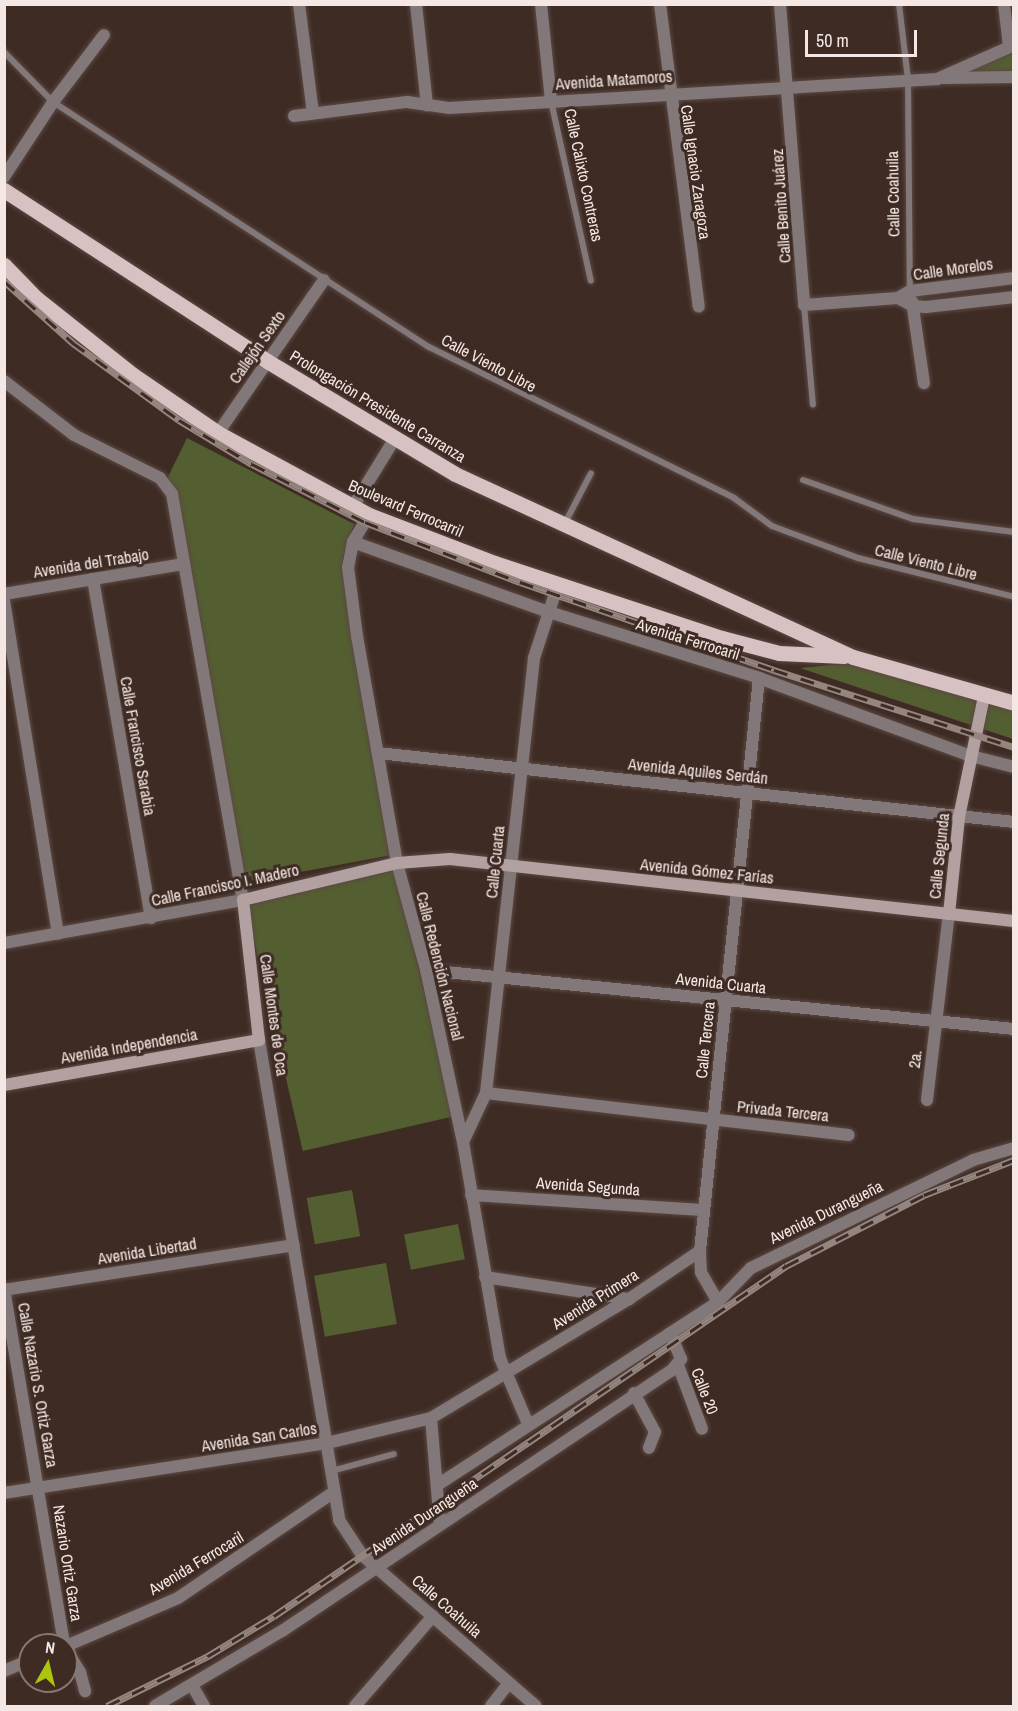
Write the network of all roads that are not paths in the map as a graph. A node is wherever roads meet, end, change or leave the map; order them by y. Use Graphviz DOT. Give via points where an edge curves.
graph roads {
  1 [pos="299,4"];
  2 [pos="416,4"];
  3 [pos="542,4"];
  4 [pos="660,4"];
  5 [pos="780,4"];
  6 [pos="899,4"];
  7 [pos="1004,4"];
  8 [pos="104,35"];
  9 [pos="1011,46"];
  10 [pos="4,52"];
  11 [pos="1014,77"];
  12 [pos="937,79"];
  13 [pos="908,80"];
  14 [pos="789,86"];
  15 [pos="669,93"];
  16 [pos="551,101"];
  17 [pos="53,102"];
  18 [pos="427,105"];
  19 [pos="313,113"];
  20 [pos="294,116"];
  21 [pos="4,177"];
  22 [pos="4,190"];
  23 [pos="4,265"];
  24 [pos="1014,278"];
  25 [pos="324,279"];
  26 [pos="591,281"];
  27 [pos="910,291"];
  28 [pos="1014,297"];
  29 [pos="898,298"];
  30 [pos="804,305"];
  31 [pos="913,306"];
  32 [pos="699,307"];
  33 [pos="267,361"];
  34 [pos="4,381"];
  35 [pos="924,383"];
  36 [pos="813,405"];
  37 [pos="218,433"];
  38 [pos="394,440"];
  39 [pos="591,473"];
  40 [pos="803,480"];
  41 [pos="352,508"];
  42 [pos="369,515"];
  43 [pos="564,526"];
  44 [pos="1014,532"];
  45 [pos="353,542"];
  46 [pos="183,564"];
  47 [pos="93,579"];
  48 [pos="558,584"];
  49 [pos="4,594"];
  50 [pos="1014,597"];
  51 [pos="4,602"];
  52 [pos="549,612"];
  53 [pos="853,657"];
  54 [pos="759,678"];
  55 [pos="984,696"];
  56 [pos="1014,704"];
  57 [pos="378,753"];
  58 [pos="971,756"];
  59 [pos="1014,767"];
  60 [pos="522,768"];
  61 [pos="747,792"];
  62 [pos="958,817"];
  63 [pos="1014,822"];
  64 [pos="397,863"];
  65 [pos="511,866"];
  66 [pos="737,891"];
  67 [pos="243,900"];
  68 [pos="949,914"];
  69 [pos="151,918"];
  70 [pos="1014,921"];
  71 [pos="58,934"];
  72 [pos="4,943"];
  73 [pos="426,970"];
  74 [pos="499,977"];
  75 [pos="726,1000"];
  76 [pos="936,1021"];
  77 [pos="1014,1029"];
  78 [pos="260,1040"];
  79 [pos="4,1085"];
  80 [pos="486,1093"];
  81 [pos="927,1100"];
  82 [pos="714,1120"];
  83 [pos="849,1135"];
  84 [pos="463,1142"];
  85 [pos="1014,1148"];
  86 [pos="471,1195"];
  87 [pos="704,1210"];
  88 [pos="294,1245"];
  89 [pos="700,1251"];
  90 [pos="485,1277"];
  91 [pos="5,1290"];
  92 [pos="629,1299"];
  93 [pos="718,1302"];
  94 [pos="670,1333"];
  95 [pos="678,1365"];
  96 [pos="506,1373"];
  97 [pos="634,1393"];
  98 [pos="432,1418"];
  99 [pos="528,1424"];
  100 [pos="702,1429"];
  101 [pos="327,1443"];
  102 [pos="649,1448"];
  103 [pos="394,1454"];
  104 [pos="331,1471"];
  105 [pos="439,1484"];
  106 [pos="39,1487"];
  107 [pos="334,1492"];
  108 [pos="4,1493"];
  109 [pos="440,1525"];
  110 [pos="363,1555"];
  111 [pos="378,1567"];
  112 [pos="433,1616"];
  113 [pos="63,1633"];
  114 [pos="78,1641"];
  115 [pos="18,1665"];
  116 [pos="78,1669"];
  117 [pos="4,1671"];
  118 [pos="509,1683"];
  119 [pos="194,1687"];
  120 [pos="85,1691"];
  121 [pos="155,1707"];
  122 [pos="204,1707"];
  123 [pos="355,1707"];
  124 [pos="491,1707"];
  125 [pos="536,1707"];
  1 -- 19 [label="street"];
  2 -- 18 [label="street"];
  3 -- 16 [label="street, Calle Calixto Contreras"];
  4 -- 15 [label="street, Calle Ignacio Zaragoza"];
  5 -- 14 [label="street, Calle Benito Juárez"];
  6 -- 13 [label="lane, Calle Coahuila"];
  7 -- 9 [label="street"];
  8 -- 17 [label="street"];
  9 -- 12 [label="street, Avenida Matamoros"];
  10 -- 17 [label="lane, Calle Viento Libre"];
  11 -- 12 [label="street, Avenida Matamoros"];
  12 -- 13 [label="street, Avenida Matamoros"];
  13 -- 14 [label="street, Avenida Matamoros"];
  13 -- 27 [label="lane, Calle Coahuila"];
  14 -- 15 [label="street, Avenida Matamoros"];
  14 -- 30 [label="street, Calle Benito Juárez"];
  15 -- 16 [label="street, Avenida Matamoros"];
  15 -- 32 [label="street, Calle Ignacio Zaragoza"];
  16 -- 18 [label="street, Avenida Matamoros" via="448,108"];
  16 -- 26 [label="lane, Calle Calixto Contreras"];
  17 -- 21 [label="street"];
  17 -- 25 [label="lane, Calle Viento Libre"];
  18 -- 19 [label="street, Avenida Matamoros" via="407,102"];
  19 -- 20 [label="street, Avenida Matamoros"];
  22 -- 33 [label="main road, Prolongación Presidente Carranza"];
  23 -- 37 [label="main road, Boulevard Ferrocarril" via="45,305 133,375"];
  24 -- 27 [label="street, Calle Morelos"];
  25 -- 33 [label="street, Callejón Sexto"];
  25 -- 50 [label="lane, Calle Viento Libre" via="429,347 734,498 772,526 858,558"];
  27 -- 29 [label="street, Calle Morelos"];
  27 -- 31 [label="street, Calle Coahuila"];
  28 -- 31 [label="street, Calle Morelos"];
  29 -- 30 [label="street, Calle Morelos"];
  29 -- 31 [label="street, Calle Morelos"];
  30 -- 36 [label="lane, Calle Benito Juárez"];
  31 -- 35 [label="street, Calle Coahuila"];
  33 -- 37 [label="street, Callejón Sexto"];
  33 -- 38 [label="main road, Prolongación Presidente Carranza"];
  34 -- 46 [label="street, Calle Montes de Oca" via="74,435 160,478 172,494"];
  37 -- 41 [label="main road, Boulevard Ferrocarril"];
  38 -- 41 [label="street"];
  38 -- 43 [label="main road, Prolongación Presidente Carranza"];
  39 -- 43 [label="lane"];
  40 -- 44 [label="lane" via="914,519"];
  41 -- 42 [label="main road, Boulevard Ferrocarril"];
  42 -- 45 [label="street, Calle Redención Nacional"];
  42 -- 48 [label="main road, Boulevard Ferrocarril"];
  43 -- 53 [label="main road, Prolongación Presidente Carranza"];
  45 -- 52 [label="street, Avenida Ferrocaril"];
  45 -- 57 [label="street, Calle Redención Nacional" via="348,567 352,601"];
  46 -- 47 [label="street, Avenida del Trabajo"];
  46 -- 67 [label="street, Calle Montes de Oca"];
  47 -- 49 [label="street, Avenida del Trabajo"];
  47 -- 69 [label="street, Calle Francisco Sarabia"];
  48 -- 52 [label="street, Calle Cuarta"];
  48 -- 53 [label="main road, Boulevard Ferrocarril" via="779,653"];
  51 -- 71 [label="street"];
  52 -- 54 [label="street, Avenida Ferrocaril"];
  52 -- 60 [label="street, Calle Cuarta" via="534,658"];
  53 -- 55 [label="main road"];
  54 -- 58 [label="street, Avenida Ferrocaril"];
  54 -- 61 [label="street, Calle Tercera"];
  55 -- 56 [label="main road"];
  55 -- 58 [label="main road, Calle Segunda"];
  57 -- 60 [label="street, Avenida Aquiles Serdán"];
  57 -- 64 [label="street, Calle Redención Nacional"];
  58 -- 59 [label="street, Avenida Ferrocaril"];
  58 -- 62 [label="main road, Calle Segunda"];
  60 -- 61 [label="street, Avenida Aquiles Serdán"];
  60 -- 65 [label="street, Calle Cuarta"];
  61 -- 62 [label="street, Avenida Aquiles Serdán"];
  61 -- 66 [label="street, Calle Tercera"];
  62 -- 63 [label="street, Avenida Aquiles Serdán"];
  62 -- 68 [label="main road, Calle Segunda"];
  64 -- 65 [label="main road, Avenida Gómez Farías" via="450,859"];
  64 -- 67 [label="main road, Calle Francisco I. Madero"];
  64 -- 73 [label="street, Calle Redención Nacional"];
  65 -- 66 [label="main road, Avenida Gómez Farías"];
  65 -- 74 [label="street, Calle Cuarta"];
  66 -- 68 [label="main road, Avenida Gómez Farías"];
  66 -- 75 [label="street, Calle Tercera"];
  67 -- 69 [label="street, Calle Francisco I. Madero"];
  67 -- 78 [label="main road, Calle Montes de Oca"];
  68 -- 70 [label="main road, Avenida Gómez Farías"];
  68 -- 76 [label="street, Calle Segunda"];
  69 -- 71 [label="street, Calle Francisco I. Madero"];
  71 -- 72 [label="street, Calle Francisco I. Madero"];
  73 -- 74 [label="street, Avenida Cuarta"];
  73 -- 84 [label="street, Calle Redención Nacional"];
  74 -- 75 [label="street, Avenida Cuarta"];
  74 -- 80 [label="street, Calle Cuarta"];
  75 -- 76 [label="street, Avenida Cuarta"];
  75 -- 82 [label="street, Calle Tercera"];
  76 -- 77 [label="street, Avenida Cuarta"];
  76 -- 81 [label="street, 2a."];
  78 -- 79 [label="main road, Avenida Independencia"];
  78 -- 88 [label="street, Calle Montes de Oca"];
  80 -- 82 [label="street"];
  80 -- 84 [label="street, Calle Cuarta"];
  82 -- 83 [label="street, Privada Tercera"];
  82 -- 87 [label="street, Calle Tercera"];
  84 -- 86 [label="street, Calle Redención Nacional"];
  85 -- 93 [label="street, Avenida Durangueña" via="973,1160 751,1268"];
  86 -- 87 [label="street, Avenida Segunda"];
  86 -- 90 [label="street, Calle Redención Nacional"];
  87 -- 89 [label="street, Calle Tercera"];
  88 -- 91 [label="street, Avenida Libertad"];
  88 -- 101 [label="street, Calle Montes de Oca"];
  89 -- 92 [label="street, Avenida Primera"];
  89 -- 93 [label="street, Calle Tercera" via="701,1272"];
  90 -- 92 [label="street"];
  90 -- 96 [label="street, Calle Redención Nacional"];
  91 -- 106 [label="street, Calle Nazario S. Ortiz Garza"];
  92 -- 96 [label="street, Avenida Primera"];
  93 -- 94 [label="street, Avenida Durangueña"];
  94 -- 95 [label="street" via="681,1359"];
  94 -- 99 [label="street, Avenida Durangueña"];
  95 -- 97 [label="street, Avenida Durangueña"];
  95 -- 100 [label="street, Calle 20"];
  96 -- 98 [label="street, Avenida San Carlos"];
  96 -- 99 [label="street, Calle Redención Nacional"];
  97 -- 102 [label="street" via="655,1432"];
  97 -- 109 [label="street, Avenida Durangueña"];
  98 -- 101 [label="street, Avenida San Carlos"];
  98 -- 105 [label="street"];
  99 -- 105 [label="street, Avenida Durangueña"];
  101 -- 104 [label="street, Calle Montes de Oca"];
  101 -- 106 [label="street, Avenida San Carlos"];
  103 -- 104 [label="lane"];
  104 -- 107 [label="street, Calle Montes de Oca"];
  105 -- 109 [label="street" via="436,1504"];
  106 -- 108 [label="street, Avenida San Carlos"];
  106 -- 113 [label="street, Nazario Ortiz Garza"];
  107 -- 110 [label="street, Calle Montes de Oca" via="339,1520"];
  107 -- 114 [label="street, Avenida Ferrocaril" via="178,1598"];
  109 -- 111 [label="street, Avenida Durangueña"];
  110 -- 111 [label="street, Calle Coahuila"];
  111 -- 112 [label="street, Calle Coahuila"];
  111 -- 119 [label="street, Avenida Durangueña"];
  112 -- 118 [label="street, Calle Coahuila"];
  112 -- 123 [label="street"];
  115 -- 117 [label="street"];
  116 -- 120 [label="street, Nazario Ortiz Garza"];
  118 -- 124 [label="street"];
  118 -- 125 [label="street, Calle Coahuila"];
  119 -- 121 [label="street, Avenida Durangueña"];
  119 -- 122 [label="street"];
}
